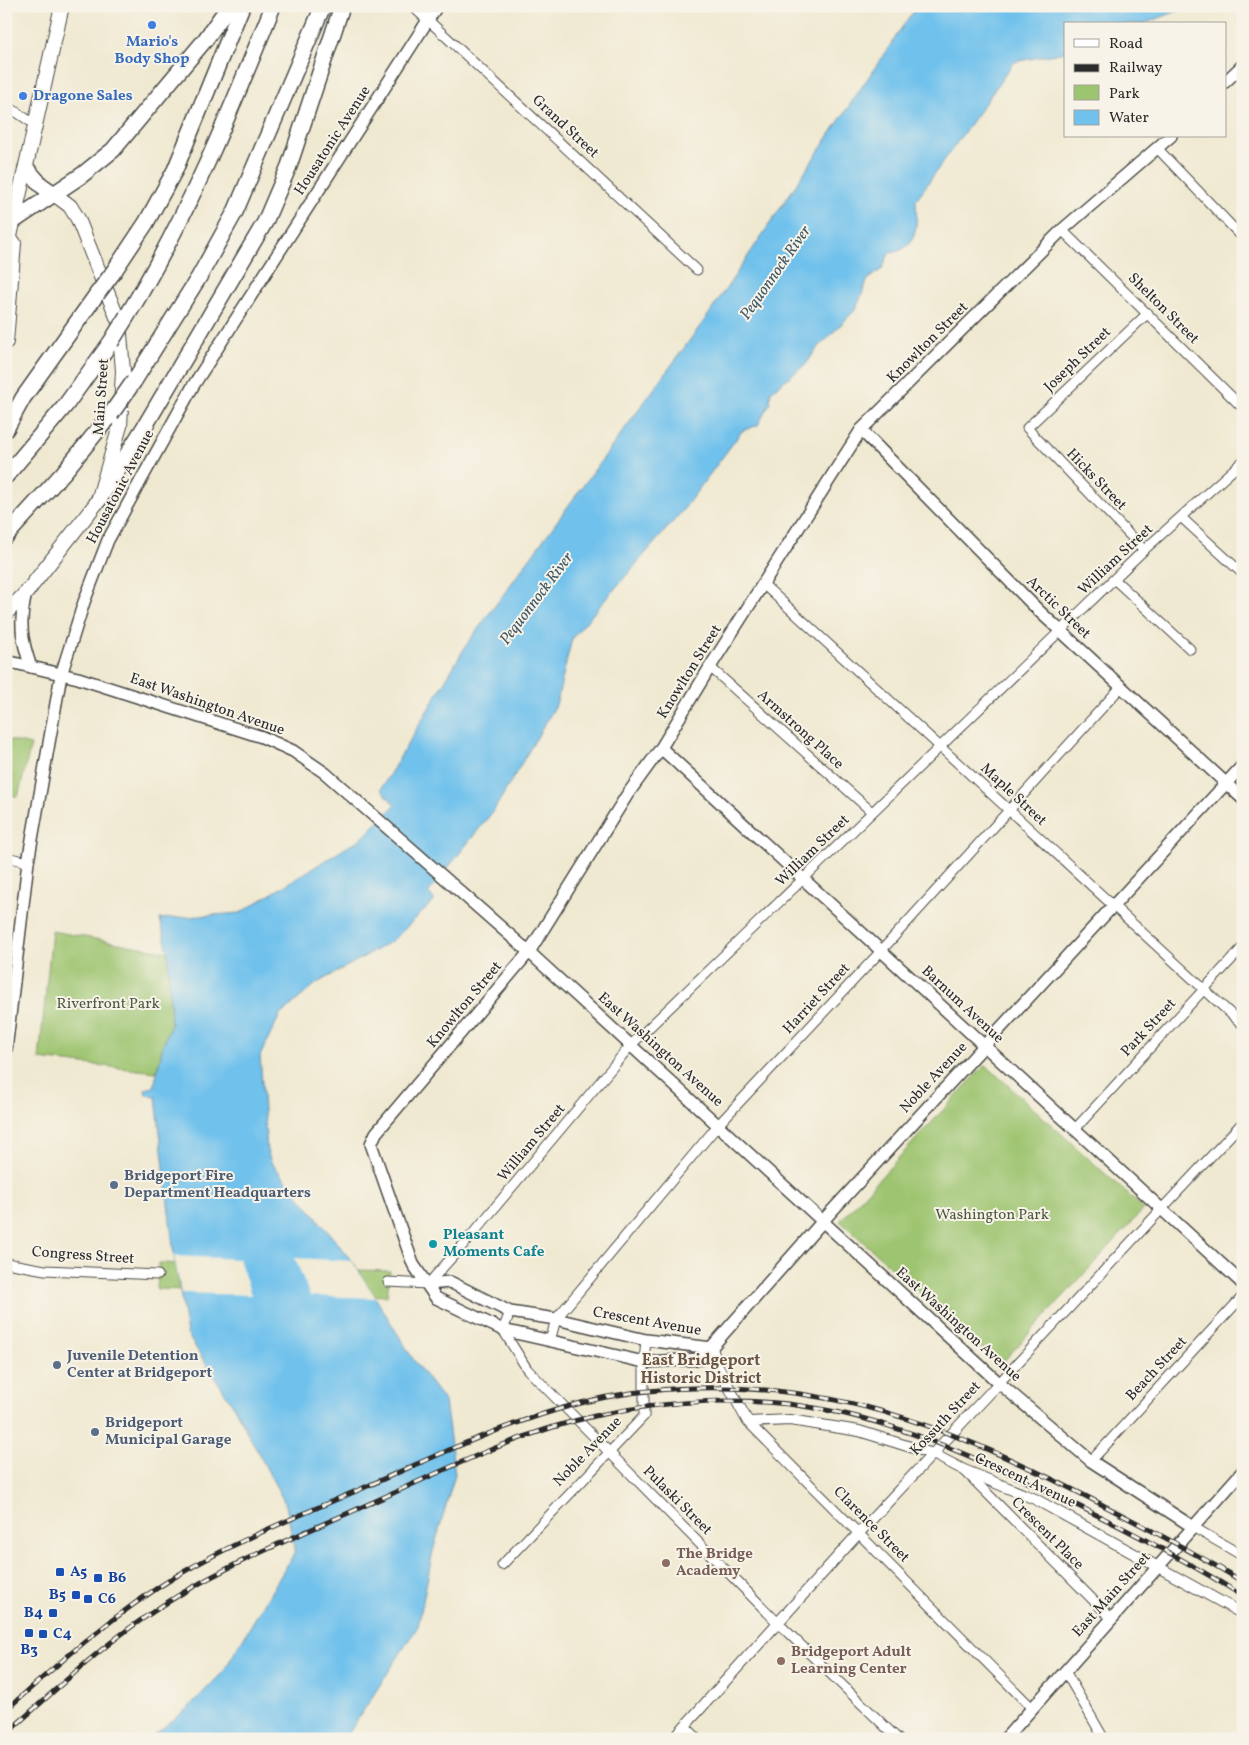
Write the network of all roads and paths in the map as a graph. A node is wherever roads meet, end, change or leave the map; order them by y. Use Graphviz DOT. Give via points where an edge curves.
graph roads {
  1 [pos="62,6"];
  2 [pos="229,6"];
  3 [pos="242,6"];
  4 [pos="273,6"];
  5 [pos="323,6"];
  6 [pos="342,6"];
  7 [pos="413,6"];
  8 [pos="437,6"];
  9 [pos="428,20"];
  10 [pos="1243,65"];
  11 [pos="1226,81"];
  12 [pos="6,105"];
  13 [pos="34,124"];
  14 [pos="1169,138"];
  15 [pos="1158,149"];
  16 [pos="26,168"];
  17 [pos="54,194"];
  18 [pos="15,220"];
  19 [pos="1062,230"];
  20 [pos="1243,238"];
  21 [pos="6,254"];
  22 [pos="697,270"];
  23 [pos="1148,313"];
  24 [pos="8,320"];
  25 [pos="6,342"];
  26 [pos="1243,408"];
  27 [pos="6,428"];
  28 [pos="1027,428"];
  29 [pos="861,430"];
  30 [pos="1243,460"];
  31 [pos="7,475"];
  32 [pos="98,501"];
  33 [pos="1182,518"];
  34 [pos="8,533"];
  35 [pos="1144,550"];
  36 [pos="1243,574"];
  37 [pos="1114,580"];
  38 [pos="764,585"];
  39 [pos="26,593"];
  40 [pos="6,613"];
  41 [pos="1060,631"];
  42 [pos="1190,649"];
  43 [pos="6,661"];
  44 [pos="31,667"];
  45 [pos="710,667"];
  46 [pos="62,675"];
  47 [pos="1121,687"];
  48 [pos="942,747"];
  49 [pos="661,748"];
  50 [pos="1243,765"];
  51 [pos="1226,783"];
  52 [pos="1243,799"];
  53 [pos="1009,809"];
  54 [pos="872,812"];
  55 [pos="6,857"];
  56 [pos="28,862"];
  57 [pos="804,879"];
  58 [pos="1113,906"];
  59 [pos="1243,947"];
  60 [pos="881,951"];
  61 [pos="529,952"];
  62 [pos="1203,990"];
  63 [pos="1243,1025"];
  64 [pos="631,1045"];
  65 [pos="984,1046"];
  66 [pos="6,1050"];
  67 [pos="1243,1122"];
  68 [pos="719,1124"];
  69 [pos="1075,1128"];
  70 [pos="1162,1209"];
  71 [pos="823,1221"];
  72 [pos="6,1263"];
  73 [pos="158,1275"];
  74 [pos="388,1282"];
  75 [pos="428,1284"];
  76 [pos="1243,1284"];
  77 [pos="1243,1296"];
  78 [pos="510,1312"];
  79 [pos="556,1319"];
  80 [pos="503,1330"];
  81 [pos="646,1340"];
  82 [pos="550,1341"];
  83 [pos="712,1348"];
  84 [pos="644,1362"];
  85 [pos="999,1384"];
  86 [pos="748,1422"];
  87 [pos="609,1452"];
  88 [pos="933,1454"];
  89 [pos="1091,1461"];
  90 [pos="964,1470"];
  91 [pos="1243,1471"];
  92 [pos="1193,1527"];
  93 [pos="858,1534"];
  94 [pos="1243,1556"];
  95 [pos="502,1565"];
  96 [pos="1159,1566"];
  97 [pos="1243,1614"];
  98 [pos="1110,1617"];
  99 [pos="778,1623"];
  100 [pos="1064,1671"];
  101 [pos="1032,1708"];
  102 [pos="685,1726"];
  103 [pos="673,1739"];
  104 [pos="698,1739"];
  105 [pos="898,1739"];
  106 [pos="1005,1739"];
  107 [pos="1104,1739"];
  1 -- 13 [label="main road"];
  2 -- 17 [label="highway" via="205,40 117,145 93,167"];
  3 -- 27 [label="highway, bridge" via="175,170 146,222 23,398"];
  4 -- 31 [label="highway, bridge" via="222,132 168,246 111,342 65,406"];
  5 -- 34 [label="highway, bridge" via="234,212 199,277 111,414"];
  6 -- 32 [label="highway" via="287,172 265,222"];
  7 -- 9 [label="street, Grand Street"];
  8 -- 9 [label="main road, Housatonic Avenue"];
  9 -- 22 [label="street, Grand Street"];
  9 -- 46 [label="main road, Housatonic Avenue" via="193,386 142,476 108,540 84,602"];
  10 -- 11 [label="main road"];
  12 -- 13 [label="street"];
  13 -- 16 [label="main road"];
  14 -- 15 [label="main road, Knowlton Street"];
  15 -- 19 [label="main road, Knowlton Street"];
  15 -- 20 [label="street"];
  16 -- 17 [label="highway" via="41,186"];
  16 -- 18 [label="main road"];
  17 -- 18 [label="highway"];
  17 -- 32 [label="main road, Main Street" via="67,202 78,219 119,322 123,371 120,426"];
  18 -- 21 [label="main road"];
  18 -- 24 [label="main road"];
  19 -- 23 [label="street, Shelton Street"];
  19 -- 29 [label="main road, Knowlton Street"];
  23 -- 26 [label="street, Shelton Street"];
  23 -- 28 [label="street, Joseph Street"];
  24 -- 25 [label="main road"];
  28 -- 35 [label="street, Hicks Street"];
  29 -- 38 [label="main road, Knowlton Street"];
  29 -- 41 [label="main road, Arctic Street"];
  30 -- 33 [label="street, William Street"];
  32 -- 39 [label="main road, Main Street"];
  33 -- 35 [label="street, William Street"];
  33 -- 36 [label="street"];
  35 -- 37 [label="street, William Street"];
  37 -- 41 [label="street, William Street"];
  37 -- 42 [label="street"];
  38 -- 45 [label="main road, Knowlton Street"];
  38 -- 48 [label="street, Maple Street"];
  39 -- 40 [label="main road, Main Street"];
  39 -- 44 [label="main road, Main Street" via="21,613 22,641"];
  41 -- 47 [label="main road, Arctic Street"];
  41 -- 48 [label="street, William Street"];
  43 -- 44 [label="main road, East Washington Avenue"];
  44 -- 46 [label="main road, East Washington Avenue"];
  45 -- 49 [label="main road, Knowlton Street"];
  45 -- 54 [label="street, Armstrong Place"];
  46 -- 56 [label="main road, Housatonic Avenue"];
  46 -- 61 [label="main road, East Washington Avenue" via="262,737 293,751 326,773"];
  47 -- 51 [label="main road, Arctic Street"];
  47 -- 53 [label="street, Harriet Street"];
  48 -- 53 [label="street, Maple Street"];
  48 -- 54 [label="street, William Street"];
  49 -- 57 [label="main road, Barnum Avenue"];
  49 -- 61 [label="main road, Knowlton Street" via="627,795"];
  50 -- 51 [label="main road, Noble Avenue"];
  51 -- 52 [label="main road, Arctic Street"];
  51 -- 58 [label="main road, Noble Avenue"];
  53 -- 58 [label="street, Maple Street"];
  53 -- 60 [label="street, Harriet Street"];
  54 -- 57 [label="street, William Street"];
  55 -- 56 [label="street"];
  56 -- 66 [label="main road, Housatonic Avenue"];
  57 -- 60 [label="main road, Barnum Avenue"];
  57 -- 64 [label="street, William Street"];
  58 -- 62 [label="street, Maple Street"];
  58 -- 65 [label="main road, Noble Avenue"];
  59 -- 62 [label="street, Park Street"];
  60 -- 65 [label="main road, Barnum Avenue"];
  60 -- 68 [label="street, Harriet Street"];
  61 -- 64 [label="main road, East Washington Avenue"];
  61 -- 75 [label="main road, Knowlton Street" via="376,1133 371,1144 413,1264"];
  62 -- 63 [label="street, Maple Street"];
  62 -- 69 [label="street, Park Street"];
  64 -- 68 [label="main road, East Washington Avenue"];
  64 -- 75 [label="street, William Street"];
  65 -- 69 [label="main road, Barnum Avenue"];
  65 -- 71 [label="main road, Noble Avenue"];
  67 -- 70 [label="street, Kossuth Street"];
  68 -- 71 [label="main road, East Washington Avenue"];
  68 -- 79 [label="street, Harriet Street"];
  69 -- 70 [label="main road, Barnum Avenue"];
  70 -- 76 [label="main road, Barnum Avenue"];
  70 -- 85 [label="street, Kossuth Street"];
  71 -- 83 [label="main road, Noble Avenue"];
  71 -- 85 [label="main road, East Washington Avenue"];
  72 -- 73 [label="street, Congress Street" via="45,1270"];
  74 -- 75 [label="street"];
  75 -- 78 [label="main road, Crescent Avenue" via="450,1282"];
  75 -- 80 [label="main road, Crescent Avenue" via="432,1293 442,1301"];
  77 -- 89 [label="street, Beach Street"];
  78 -- 79 [label="main road, Crescent Avenue"];
  78 -- 80 [label="street"];
  79 -- 81 [label="main road, Crescent Avenue"];
  79 -- 82 [label="street, Harriet Street"];
  80 -- 82 [label="main road, Crescent Avenue"];
  80 -- 87 [label="street, Pulaski Street" via="527,1369"];
  81 -- 83 [label="main road, Crescent Avenue"];
  81 -- 84 [label="street, Noble Avenue"];
  82 -- 84 [label="main road, Crescent Avenue"];
  83 -- 84 [label="main road, Crescent Avenue" via="701,1359"];
  83 -- 86 [label="street, Clarence Street" via="718,1367"];
  84 -- 87 [label="street, Noble Avenue" via="644,1416"];
  85 -- 88 [label="street, Kossuth Street"];
  85 -- 89 [label="main road, East Washington Avenue"];
  86 -- 88 [label="street, Crescent Avenue" via="790,1420 860,1431"];
  86 -- 93 [label="street, Clarence Street"];
  87 -- 95 [label="street, Noble Avenue"];
  87 -- 99 [label="street, Pulaski Street"];
  88 -- 90 [label="street, Crescent Avenue"];
  88 -- 93 [label="street, Kossuth Street"];
  89 -- 92 [label="main road, East Washington Avenue"];
  90 -- 96 [label="street, Crescent Avenue" via="1035,1499"];
  90 -- 98 [label="street, Crescent Place"];
  91 -- 92 [label="main road, East Main Street"];
  92 -- 94 [label="street, East Washington Avenue"];
  92 -- 96 [label="main road, East Main Street"];
  93 -- 99 [label="street, Kossuth Street"];
  93 -- 101 [label="street, Clarence Street"];
  96 -- 97 [label="street, Crescent Avenue"];
  96 -- 98 [label="main road, East Main Street"];
  98 -- 100 [label="main road, East Main Street"];
  99 -- 102 [label="street, Kossuth Street"];
  99 -- 105 [label="street, Pulaski Street"];
  100 -- 101 [label="main road, East Main Street"];
  100 -- 107 [label="street"];
  101 -- 106 [label="main road, East Main Street"];
  102 -- 103 [label="street, Kossuth Street"];
  102 -- 104 [label="street"];
}
